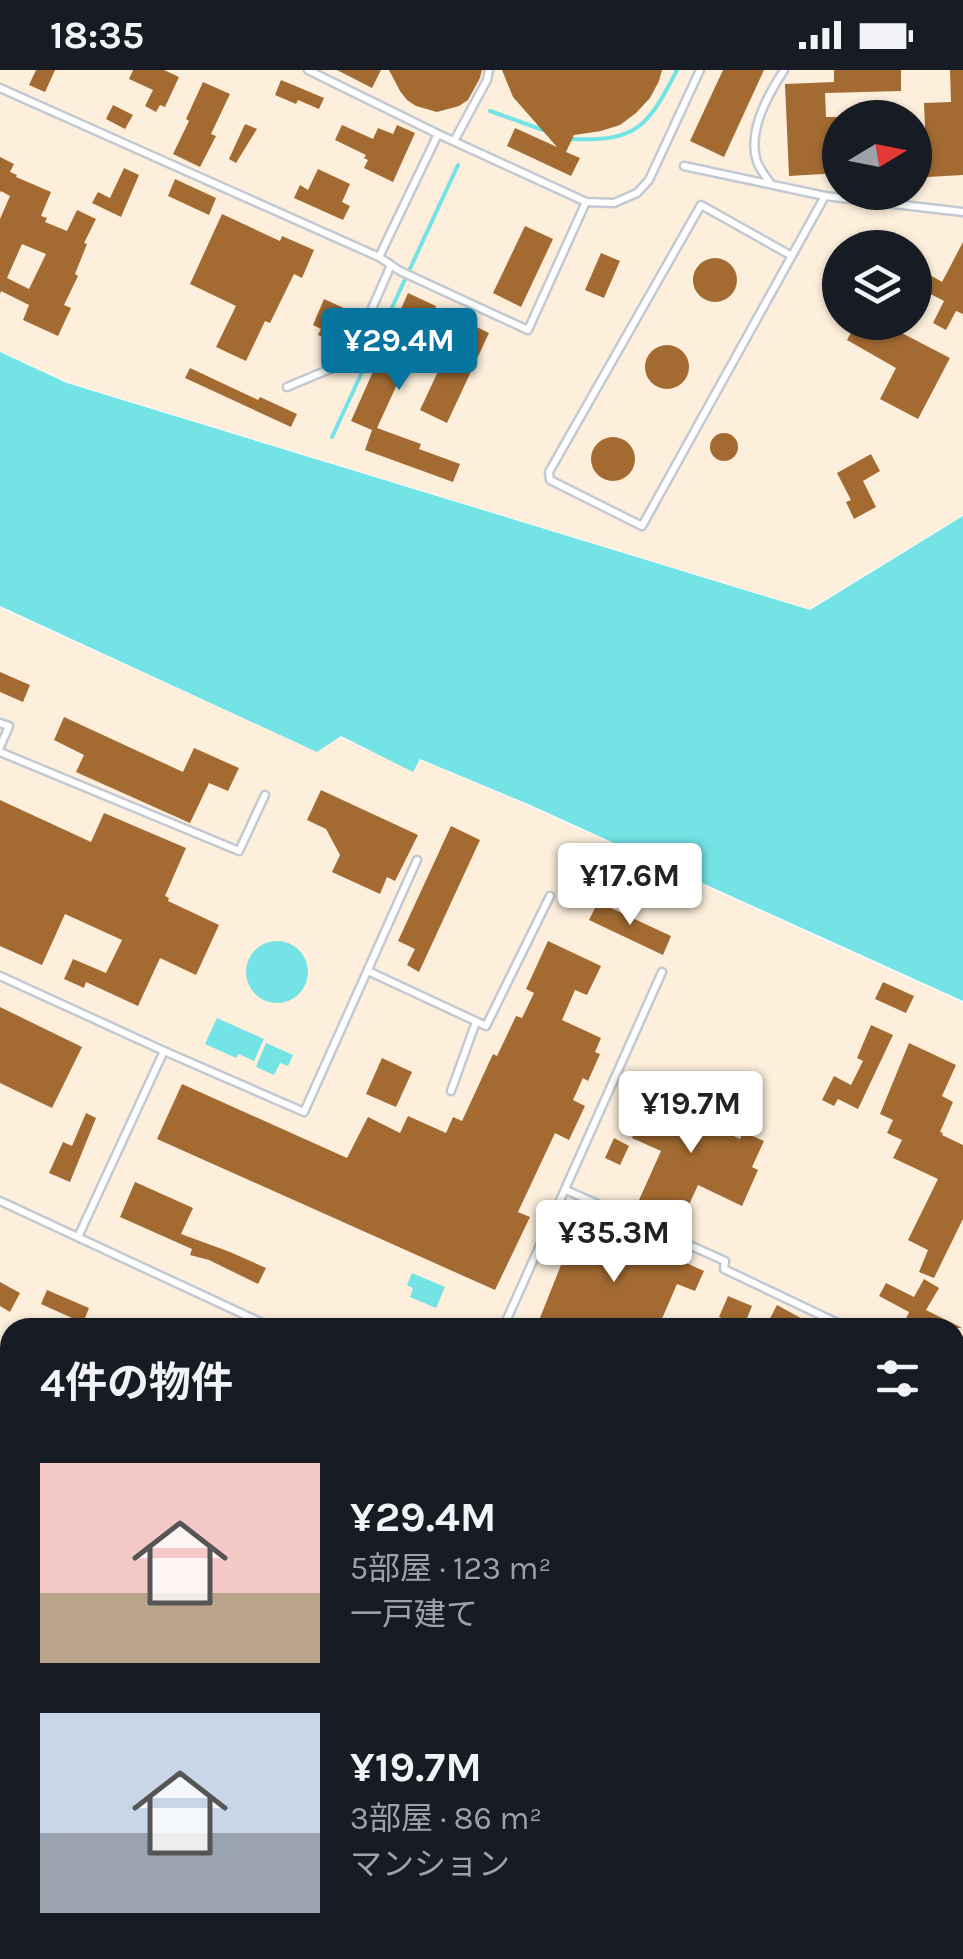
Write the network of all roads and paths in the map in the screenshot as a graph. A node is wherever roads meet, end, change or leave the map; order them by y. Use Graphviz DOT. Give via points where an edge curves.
graph roads {
  1 [pos="308,70"];
  2 [pos="490,70"];
  3 [pos="700,70"];
  4 [pos="784,70"];
  5 [pos="0,88"];
  6 [pos="438,134"];
  7 [pos="454,141"];
  8 [pos="684,166"];
  9 [pos="771,185"];
  10 [pos="822,195"];
  11 [pos="586,202"];
  12 [pos="822,203"];
  13 [pos="932,208"];
  14 [pos="963,212"];
  15 [pos="792,256"];
  16 [pos="379,258"];
  17 [pos="390,265"];
  18 [pos="286,387"];
  19 [pos="0,722"];
  20 [pos="0,750"];
  21 [pos="265,794"];
  22 [pos="418,860"];
  23 [pos="550,896"];
  24 [pos="368,971"];
  25 [pos="662,972"];
  26 [pos="0,976"];
  27 [pos="476,1022"];
  28 [pos="164,1051"];
  29 [pos="451,1091"];
  30 [pos="566,1190"];
  31 [pos="0,1201"];
  32 [pos="78,1237"];
  33 [pos="252,1318"];
  34 [pos="507,1318"];
  35 [pos="827,1318"];
  1 -- 6 [label="lane"];
  2 -- 7 [label="lane"];
  3 -- 11 [label="lane" via="649,180 614,202"];
  4 -- 9 [label="lane" via="766,100 754,146"];
  5 -- 16 [label="lane"];
  6 -- 7 [label="lane"];
  6 -- 16 [label="lane"];
  7 -- 11 [label="lane"];
  8 -- 9 [label="lane"];
  9 -- 10 [label="lane"];
  11 -- 17 [label="lane" via="528,330"];
  12 -- 15 [label="lane"];
  13 -- 14 [label="lane"];
  15 -- 15 [label="lane" via="642,526 550,480 701,205"];
  16 -- 17 [label="lane"];
  17 -- 18 [label="lane" via="349,361"];
  19 -- 20 [label="lane" via="9,726"];
  20 -- 21 [label="lane" via="239,851"];
  22 -- 24 [label="lane"];
  23 -- 27 [label="lane" via="486,1026"];
  24 -- 27 [label="lane"];
  24 -- 28 [label="lane" via="304,1112"];
  25 -- 30 [label="lane"];
  26 -- 28 [label="lane"];
  27 -- 29 [label="lane"];
  28 -- 32 [label="lane"];
  30 -- 34 [label="lane"];
  30 -- 35 [label="lane" via="725,1262 724,1269"];
  31 -- 32 [label="lane"];
  32 -- 33 [label="lane"];
}
